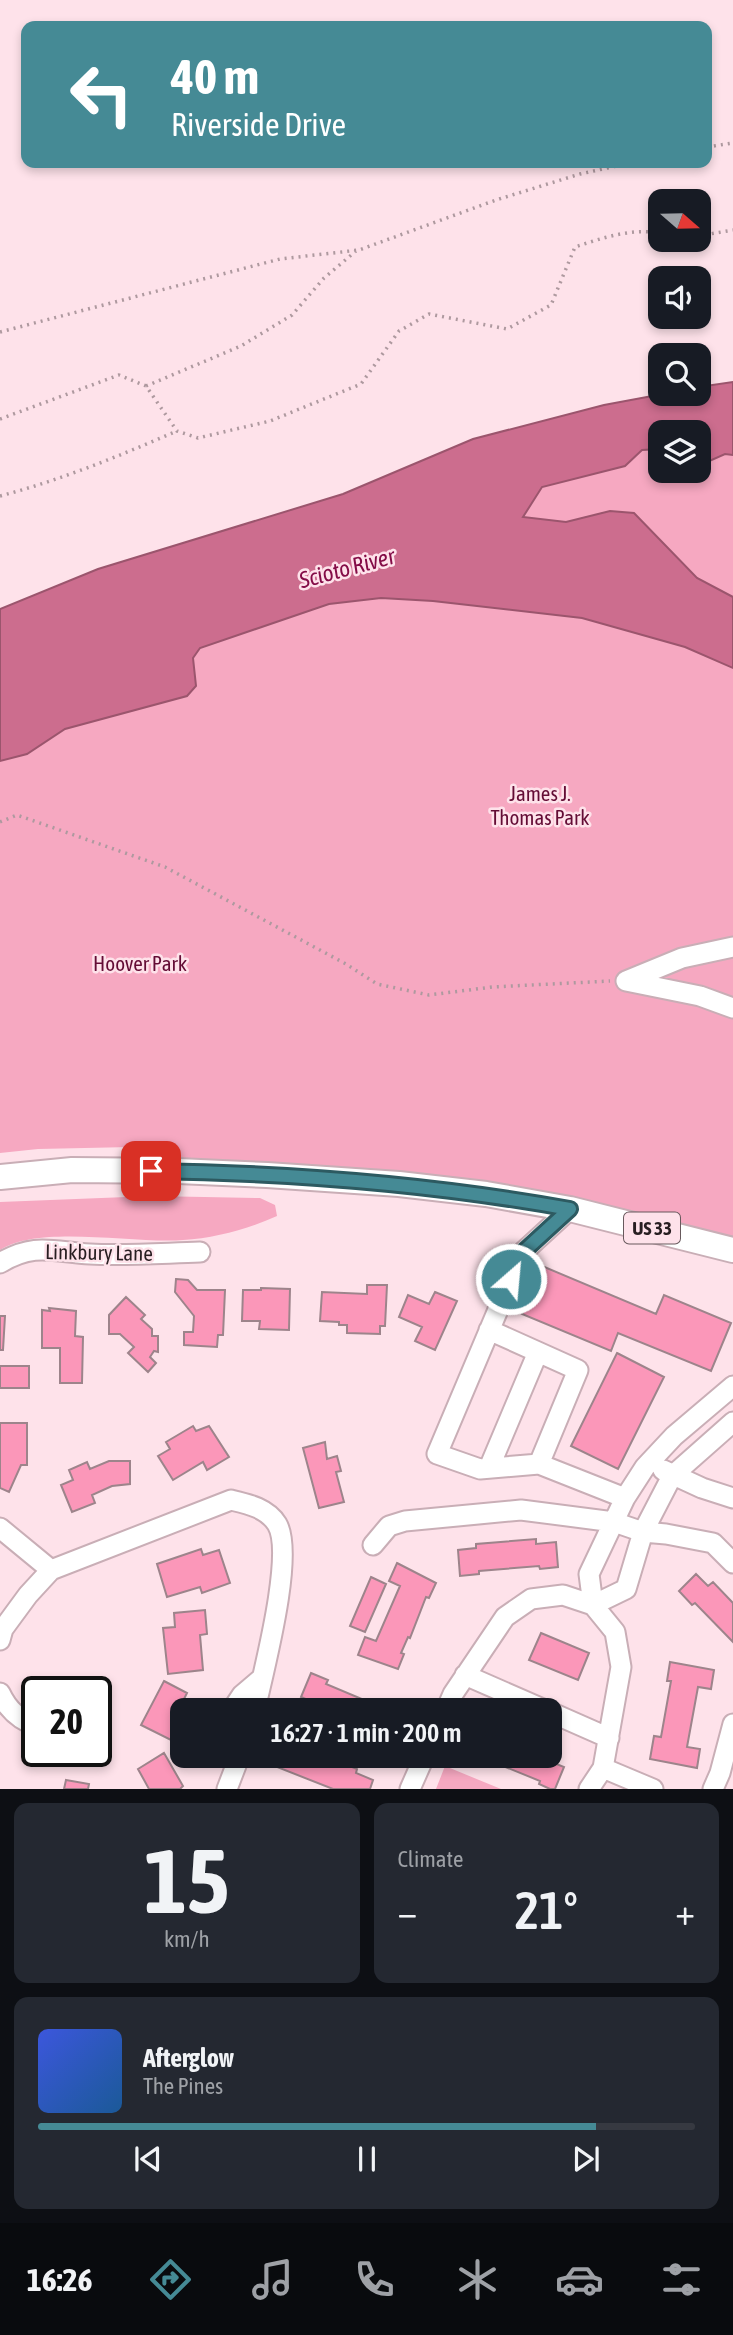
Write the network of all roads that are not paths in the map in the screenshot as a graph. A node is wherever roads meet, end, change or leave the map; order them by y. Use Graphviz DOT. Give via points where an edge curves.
graph roads {
  1 [pos="733,947"];
  2 [pos="733,1008"];
  3 [pos="0,1177"];
  4 [pos="570,1209"];
  5 [pos="733,1250"];
  6 [pos="200,1252"];
  7 [pos="0,1263"];
  8 [pos="489,1330"];
  9 [pos="538,1352"];
  10 [pos="733,1386"];
  11 [pos="733,1423"];
  12 [pos="650,1462"];
  13 [pos="539,1464"];
  14 [pos="489,1468"];
  15 [pos="672,1476"];
  16 [pos="625,1498"];
  17 [pos="733,1498"];
  18 [pos="614,1522"];
  19 [pos="0,1528"];
  20 [pos="643,1532"];
  21 [pos="373,1545"];
  22 [pos="733,1563"];
  23 [pos="51,1570"];
  24 [pos="593,1605"];
  25 [pos="0,1640"];
  26 [pos="466,1675"];
  27 [pos="262,1678"];
  28 [pos="0,1693"];
  29 [pos="240,1698"];
  30 [pos="258,1698"];
  31 [pos="451,1698"];
  32 [pos="518,1698"];
  33 [pos="562,1718"];
  34 [pos="21,1719"];
  35 [pos="733,1724"];
  36 [pos="609,1738"];
  37 [pos="232,1768"];
  38 [pos="419,1768"];
  39 [pos="603,1768"];
  40 [pos="227,1789"];
  41 [pos="410,1789"];
  42 [pos="589,1789"];
  43 [pos="653,1789"];
  44 [pos="713,1789"];
  1 -- 2 [label="street" via="682,958 626,981 700,996"];
  3 -- 4 [label="main road, US 33" via="72,1170 267,1175 398,1184"];
  4 -- 5 [label="main road, US 33"];
  4 -- 8 [label="street" via="522,1253"];
  6 -- 7 [label="street, Linkbury Lane" via="89,1254 46,1248 17,1253"];
  8 -- 9 [label="street"];
  8 -- 14 [label="street" via="437,1454"];
  9 -- 13 [label="street" via="578,1370"];
  9 -- 14 [label="street"];
  10 -- 12 [label="street"];
  11 -- 15 [label="street"];
  12 -- 15 [label="street"];
  12 -- 16 [label="street"];
  13 -- 14 [label="street"];
  13 -- 16 [label="street"];
  15 -- 17 [label="street"];
  15 -- 20 [label="street"];
  16 -- 18 [label="street"];
  18 -- 20 [label="street"];
  18 -- 21 [label="street" via="521,1510 437,1516 389,1526"];
  18 -- 24 [label="street" via="589,1574"];
  19 -- 23 [label="street"];
  20 -- 22 [label="street" via="713,1543"];
  20 -- 24 [label="street" via="626,1588"];
  23 -- 25 [label="street" via="3,1629"];
  23 -- 27 [label="street" via="231,1500 254,1506 267,1513 282,1536 283,1565"];
  24 -- 26 [label="street" via="563,1595 531,1599 505,1617"];
  24 -- 36 [label="street" via="615,1632 621,1667"];
  26 -- 31 [label="street"];
  26 -- 32 [label="street"];
  27 -- 29 [label="street"];
  27 -- 30 [label="street"];
  28 -- 34 [label="street"];
  33 -- 36 [label="street"];
  35 -- 44 [label="street"];
  36 -- 39 [label="street"];
  37 -- 40 [label="street"];
  38 -- 41 [label="street"];
  39 -- 42 [label="street"];
  39 -- 43 [label="street"];
}
